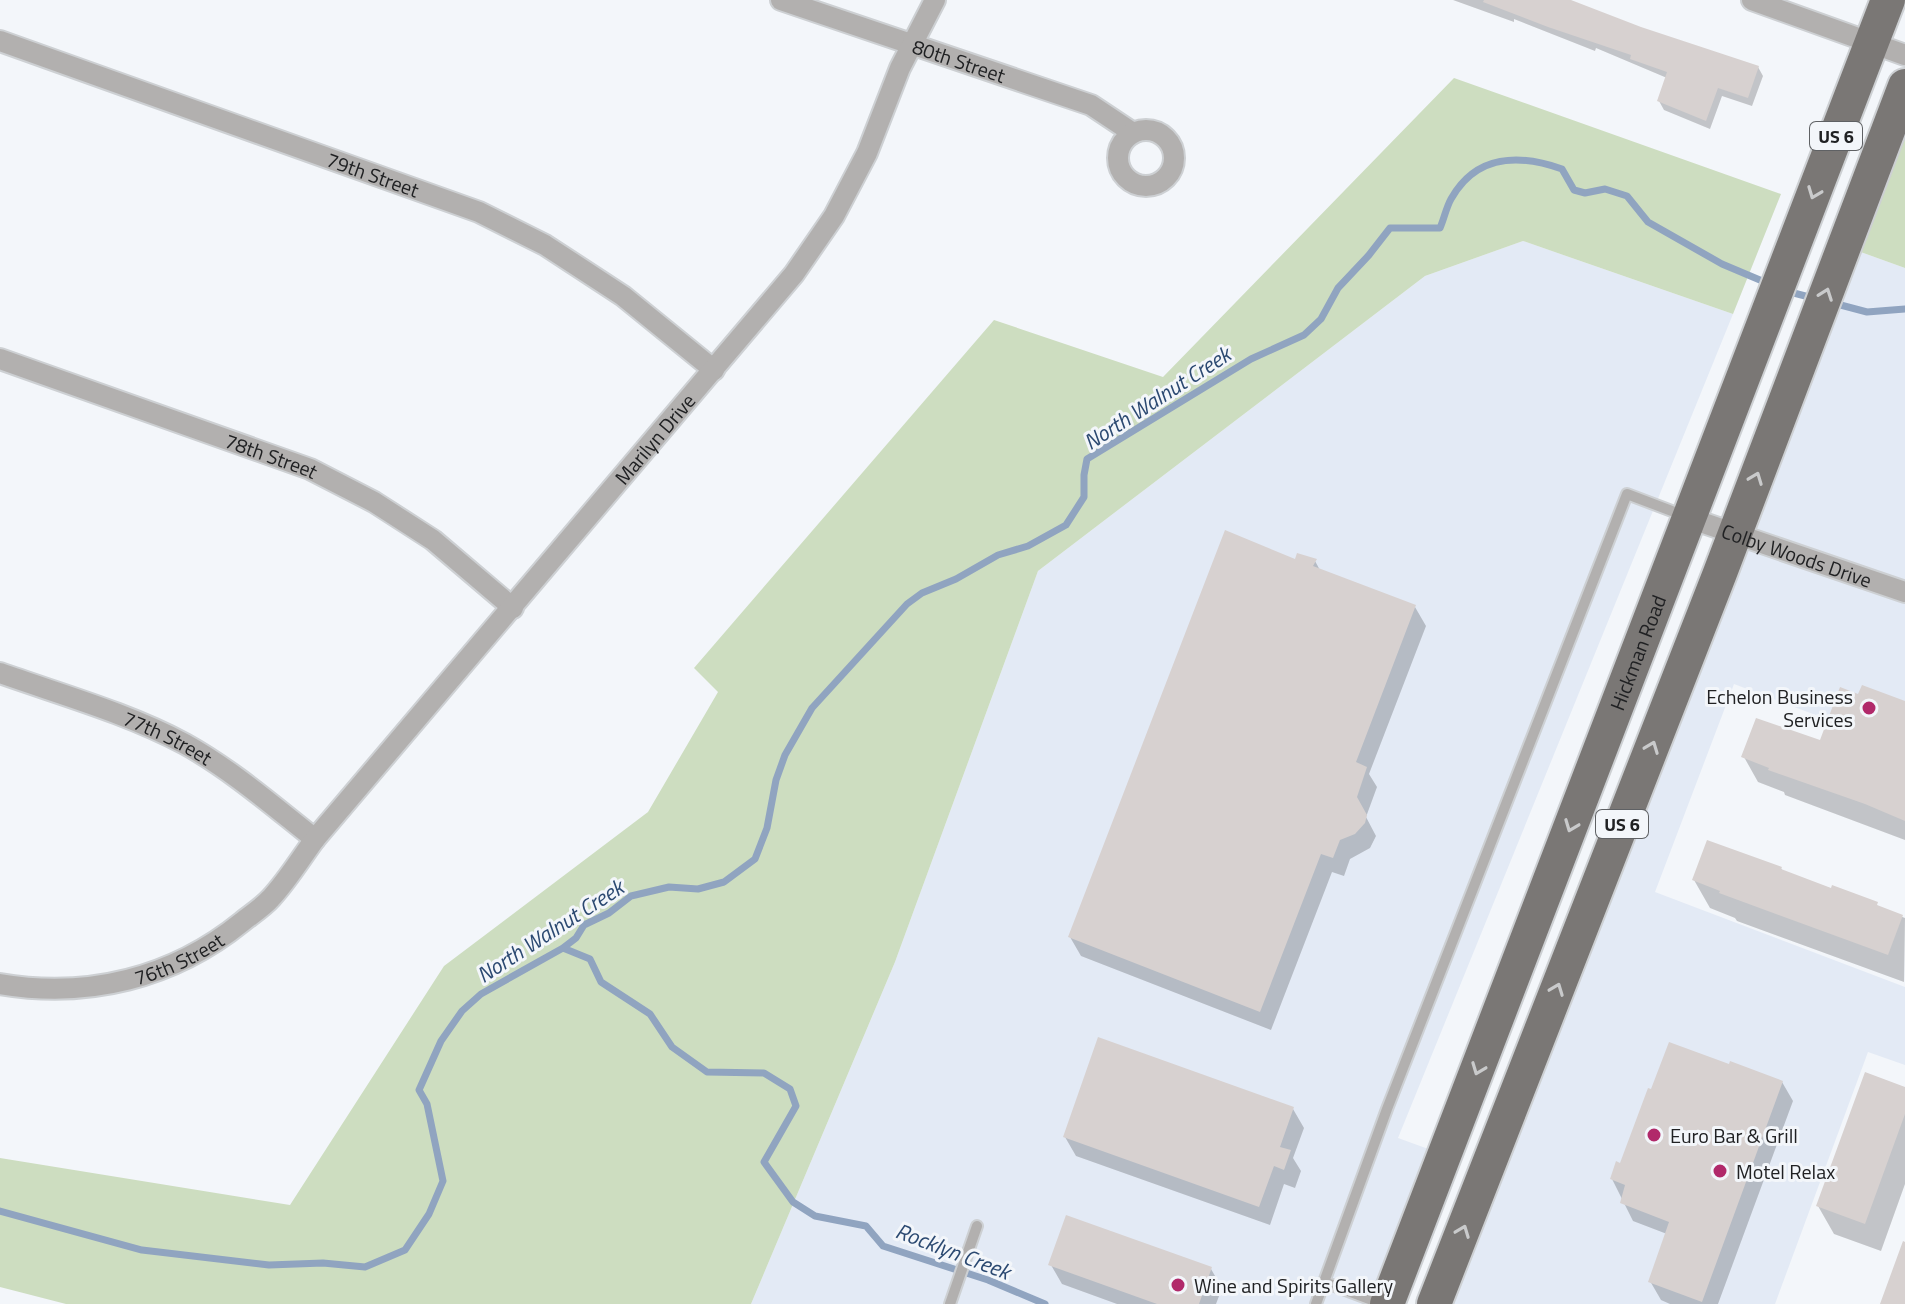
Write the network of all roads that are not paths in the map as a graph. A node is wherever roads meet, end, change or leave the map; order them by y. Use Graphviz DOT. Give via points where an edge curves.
graph roads {
  1 [pos="781,0"];
  2 [pos="935,0"];
  3 [pos="1752,0"];
  4 [pos="1888,0"];
  5 [pos="0,41"];
  6 [pos="1872,42"];
  7 [pos="912,46"];
  8 [pos="1905,55"];
  9 [pos="1905,86"];
  10 [pos="1133,133"];
  11 [pos="0,359"];
  12 [pos="714,370"];
  13 [pos="1689,518"];
  14 [pos="1735,534"];
  15 [pos="1905,592"];
  16 [pos="513,608"];
  17 [pos="0,673"];
  18 [pos="315,839"];
  19 [pos="0,984"];
  20 [pos="977,1226"];
  21 [pos="1324,1282"];
  22 [pos="950,1304"];
  23 [pos="1316,1304"];
  24 [pos="1385,1304"];
  25 [pos="1434,1304"];
  1 -- 7 [label="street, 80th Street"];
  2 -- 7 [label="street, Marilyn Drive"];
  3 -- 6 [label="street"];
  4 -- 6 [label="main road, Hickman Road / US 6"];
  5 -- 12 [label="street, 79th Street" via="479,212 545,245 623,296"];
  6 -- 8 [label="street"];
  6 -- 13 [label="main road, Hickman Road / US 6, one-way"];
  7 -- 10 [label="street, 80th Street" via="1091,105"];
  7 -- 12 [label="street, Marilyn Drive" via="834,216 794,274"];
  14 -- 9 [label="main road, US 6, one-way"];
  11 -- 16 [label="street, 78th Street" via="310,469 433,540"];
  12 -- 16 [label="street, Marilyn Drive"];
  13 -- 14 [label="street, Colby Woods Drive"];
  13 -- 21 [label="lane" via="1627,494 1382,1120"];
  13 -- 24 [label="main road, Hickman Road / US 6, one-way"];
  14 -- 15 [label="street, Colby Woods Drive"];
  25 -- 14 [label="main road, US 6, one-way"];
  16 -- 18 [label="street, Marilyn Drive"];
  17 -- 18 [label="street, 77th Street" via="184,743 225,768"];
  18 -- 19 [label="street, 76th Street" via="271,899 217,942 161,971 99,987 35,990"];
  20 -- 22 [label="lane"];
  21 -- 23 [label="lane"];
  21 -- 24 [label="lane"];
}
